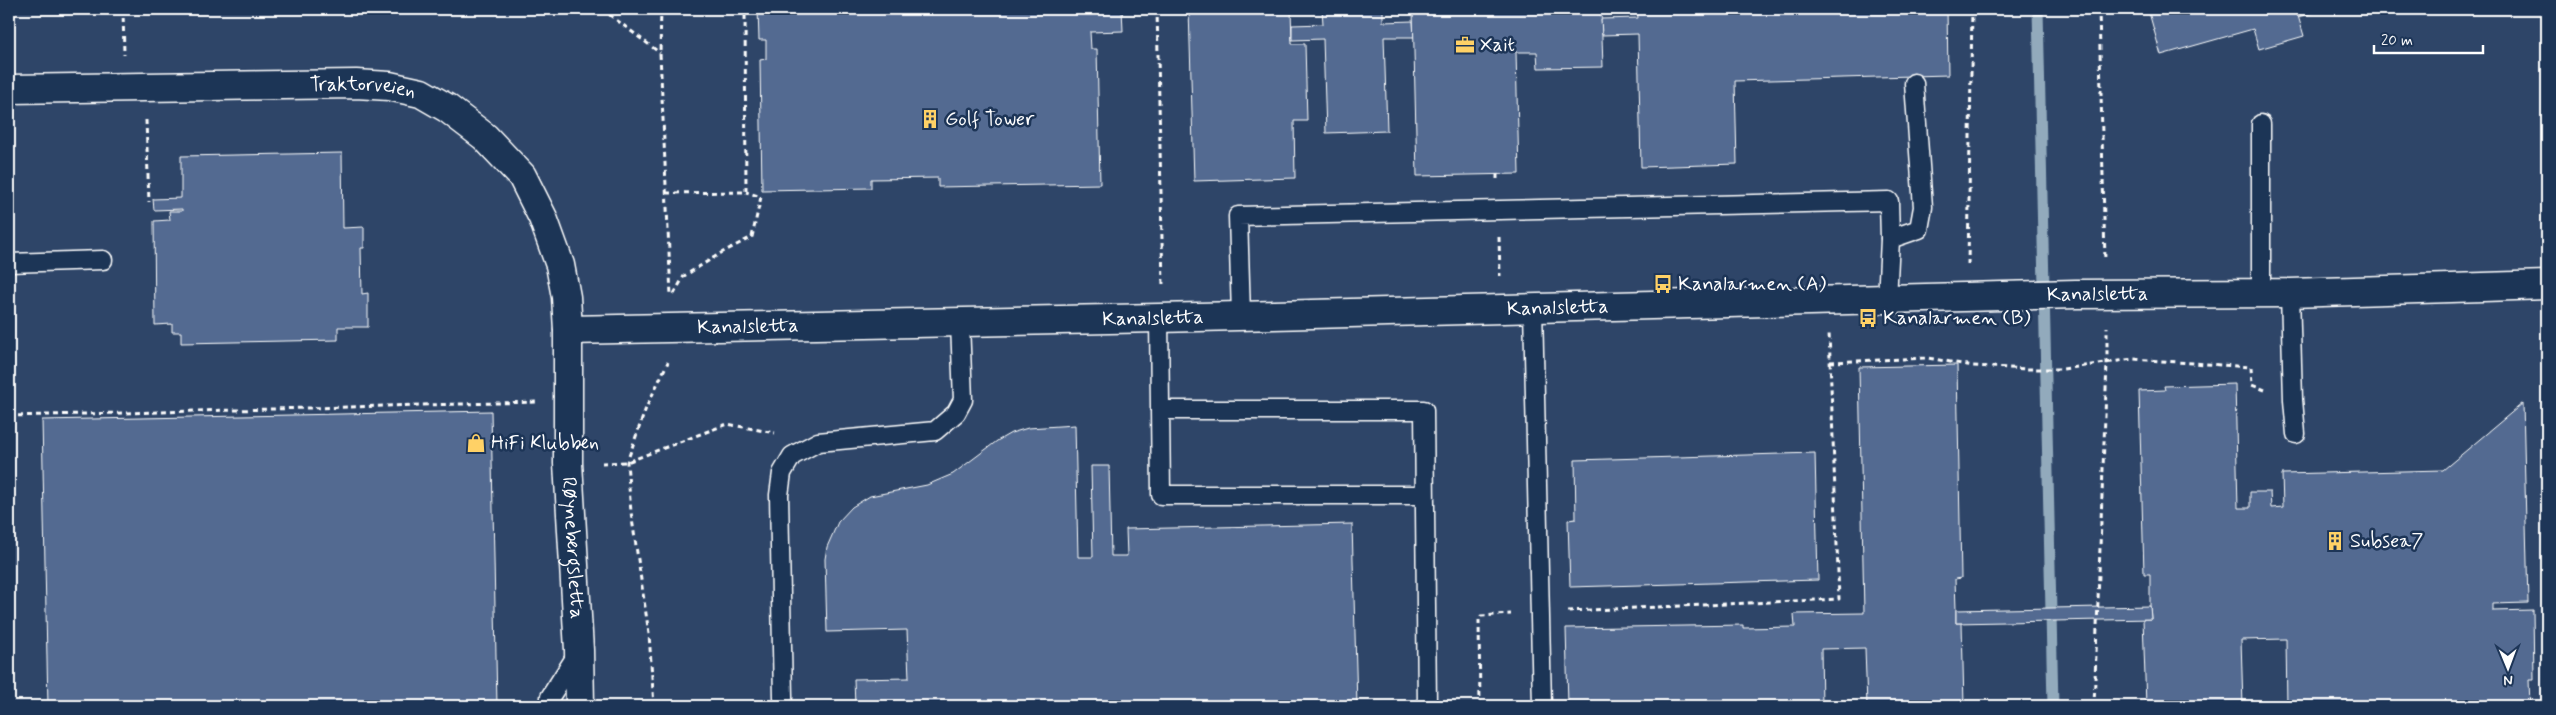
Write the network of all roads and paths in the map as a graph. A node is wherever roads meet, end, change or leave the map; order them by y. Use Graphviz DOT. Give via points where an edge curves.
graph roads {
  1 [pos="123,9"];
  2 [pos="602,9"];
  3 [pos="661,9"];
  4 [pos="745,9"];
  5 [pos="1157,9"];
  6 [pos="1972,9"];
  7 [pos="2099,9"];
  8 [pos="660,54"];
  9 [pos="124,62"];
  10 [pos="1914,83"];
  11 [pos="9,88"];
  12 [pos="146,112"];
  13 [pos="2261,124"];
  14 [pos="1497,174"];
  15 [pos="746,192"];
  16 [pos="666,193"];
  17 [pos="149,202"];
  18 [pos="1498,210"];
  19 [pos="1890,240"];
  20 [pos="103,260"];
  21 [pos="9,264"];
  22 [pos="2106,267"];
  23 [pos="1968,270"];
  24 [pos="2547,285"];
  25 [pos="1162,288"];
  26 [pos="2261,293"];
  27 [pos="2290,293"];
  28 [pos="1887,300"];
  29 [pos="1827,302"];
  30 [pos="1501,308"];
  31 [pos="1533,308"];
  32 [pos="1242,315"];
  33 [pos="1159,318"];
  34 [pos="2107,319"];
  35 [pos="960,323"];
  36 [pos="568,330"];
  37 [pos="669,360"];
  38 [pos="1830,362"];
  39 [pos="2108,364"];
  40 [pos="2293,400"];
  41 [pos="539,402"];
  42 [pos="1161,410"];
  43 [pos="9,416"];
  44 [pos="2296,434"];
  45 [pos="818,442"];
  46 [pos="627,462"];
  47 [pos="598,463"];
  48 [pos="1424,495"];
  49 [pos="1540,612"];
  50 [pos="579,650"];
  51 [pos="783,698"];
  52 [pos="550,706"];
  53 [pos="580,706"];
  54 [pos="654,706"];
  55 [pos="1427,706"];
  56 [pos="1480,706"];
  57 [pos="1542,706"];
  58 [pos="2094,706"];
  1 -- 9 [label="path"];
  2 -- 8 [label="path"];
  3 -- 8 [label="path"];
  4 -- 15 [label="path"];
  5 -- 25 [label="path"];
  6 -- 23 [label="path"];
  7 -- 22 [label="path"];
  8 -- 16 [label="path"];
  10 -- 19 [label="lane" via="1923,207 1919,229"];
  11 -- 36 [label="street, Traktorveien" via="356,84 389,86 421,93 485,137 522,176 543,218 560,264"];
  12 -- 17 [label="path"];
  13 -- 26 [label="lane"];
  14 -- 18 [label="path"];
  15 -- 16 [label="path"];
  15 -- 16 [label="path" via="761,197 752,238 684,276 671,299"];
  18 -- 19 [label="lane" via="1889,201"];
  18 -- 30 [label="path"];
  18 -- 32 [label="lane" via="1238,216"];
  19 -- 28 [label="lane"];
  20 -- 21 [label="lane"];
  24 -- 27 [label="street, Kanalsletta"];
  26 -- 27 [label="street, Kanalsletta"];
  26 -- 28 [label="street, Kanalsletta"];
  27 -- 40 [label="lane"];
  28 -- 29 [label="street, Kanalsletta"];
  29 -- 31 [label="street, Kanalsletta"];
  29 -- 38 [label="path"];
  30 -- 31 [label="street, Kanalsletta"];
  30 -- 32 [label="street, Kanalsletta"];
  31 -- 49 [label="lane"];
  32 -- 33 [label="street, Kanalsletta"];
  33 -- 35 [label="street, Kanalsletta"];
  33 -- 42 [label="lane"];
  34 -- 39 [label="path"];
  35 -- 36 [label="street, Kanalsletta"];
  35 -- 45 [label="lane" via="963,400 956,413 936,431"];
  36 -- 50 [label="street, Røynebergsletta" via="568,463"];
  37 -- 46 [label="path" via="646,408"];
  38 -- 39 [label="path" via="1928,358 1973,366 2027,369"];
  38 -- 49 [label="path" via="1838,600"];
  39 -- 40 [label="path" via="2133,359 2250,367 2252,385"];
  39 -- 58 [label="path"];
  40 -- 44 [label="lane"];
  41 -- 43 [label="path"];
  42 -- 48 [label="lane" via="1161,495"];
  42 -- 48 [label="lane" via="1424,410"];
  45 -- 46 [label="path" via="727,424"];
  45 -- 51 [label="lane" via="792,456 782,473 779,495"];
  46 -- 47 [label="path"];
  46 -- 54 [label="path" via="649,634"];
  48 -- 55 [label="lane"];
  49 -- 56 [label="path" via="1481,616"];
  49 -- 57 [label="lane"];
  50 -- 52 [label="lane" via="550,697"];
  50 -- 53 [label="street, Røynebergsletta"];
}
